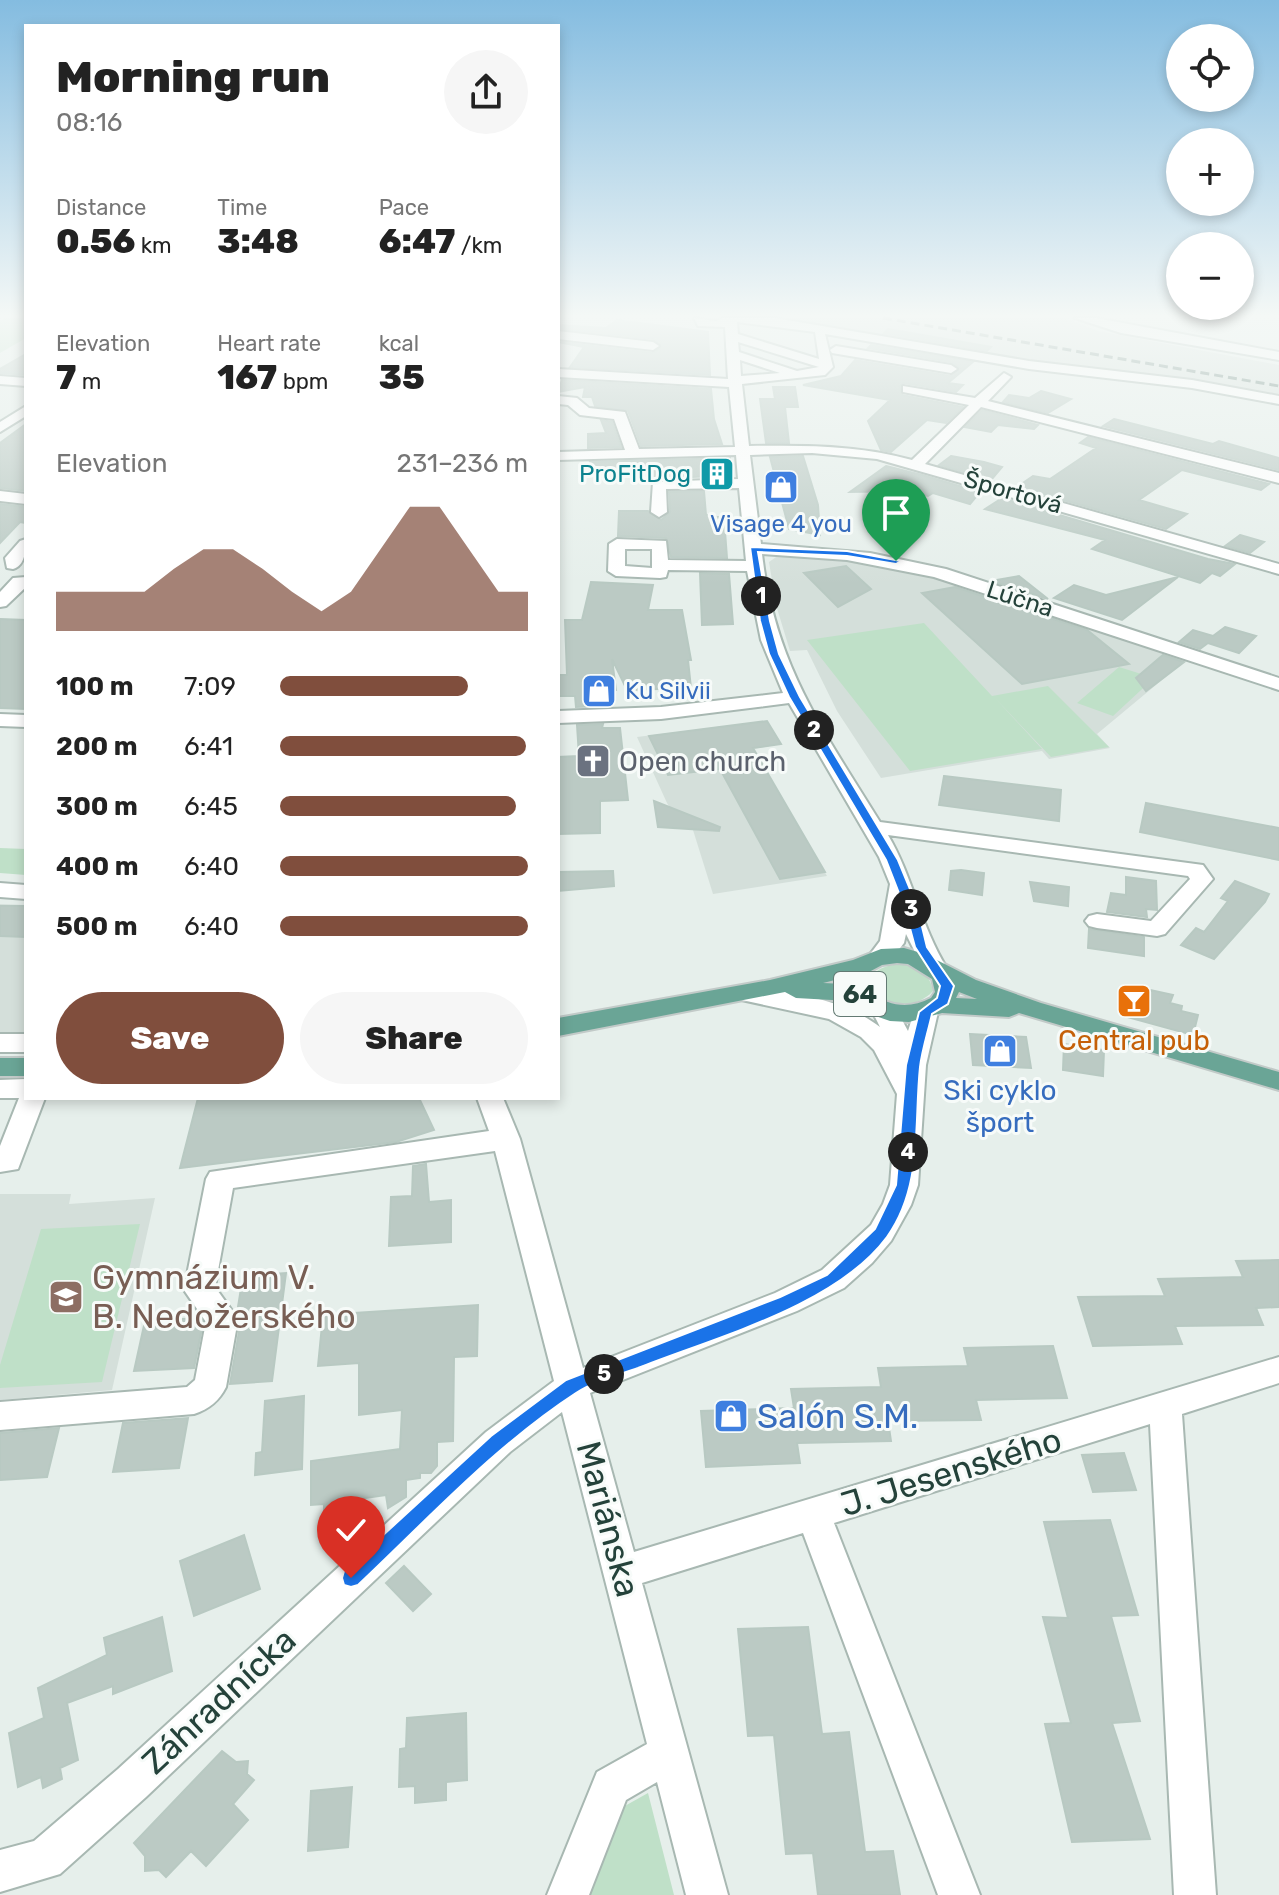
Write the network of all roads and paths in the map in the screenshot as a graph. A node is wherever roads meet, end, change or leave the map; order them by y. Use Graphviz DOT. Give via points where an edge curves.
graph roads {
  1 [pos="578,406"];
  2 [pos="738,406"];
  3 [pos="977,406"];
  4 [pos="995,406"];
  5 [pos="24,411"];
  6 [pos="0,428"];
  7 [pos="742,449"];
  8 [pos="633,453"];
  9 [pos="560,456"];
  10 [pos="917,464"];
  11 [pos="1279,478"];
  12 [pos="746,483"];
  13 [pos="0,496"];
  14 [pos="24,499"];
  15 [pos="659,512"];
  16 [pos="24,546"];
  17 [pos="755,557"];
  18 [pos="13,564"];
  19 [pos="1279,569"];
  20 [pos="662,575"];
  21 [pos="22,582"];
  22 [pos="0,602"];
  23 [pos="1279,684"];
  24 [pos="794,697"];
  25 [pos="560,717"];
  26 [pos="0,720"];
  27 [pos="24,721"];
  28 [pos="873,829"];
  29 [pos="903,889"];
  30 [pos="1097,921"];
  31 [pos="871,961"];
  32 [pos="939,972"];
  33 [pos="758,991"];
  34 [pos="859,993"];
  35 [pos="932,1008"];
  36 [pos="1036,1010"];
  37 [pos="885,1011"];
  38 [pos="560,1027"];
  39 [pos="0,1043"];
  40 [pos="24,1043"];
  41 [pos="0,1067"];
  42 [pos="24,1067"];
  43 [pos="912,1079"];
  44 [pos="1279,1081"];
  45 [pos="24,1088"];
  46 [pos="0,1089"];
  47 [pos="31,1100"];
  48 [pos="491,1100"];
  49 [pos="506,1139"];
  50 [pos="0,1162"];
  51 [pos="1279,1370"];
  52 [pos="572,1386"];
  53 [pos="1165,1405"];
  54 [pos="0,1416"];
  55 [pos="814,1515"];
  56 [pos="623,1572"];
  57 [pos="671,1753"];
  58 [pos="0,1871"];
  59 [pos="958,1892"];
  60 [pos="568,1895"];
  61 [pos="707,1895"];
  62 [pos="1195,1895"];
  1 -- 8 [label="street" via="585,412 620,415"];
  2 -- 7 [label="street"];
  3 -- 10 [label="street"];
  4 -- 11 [label="street"];
  5 -- 6 [label="street"];
  7 -- 8 [label="street, Športová"];
  7 -- 10 [label="street, Športová" via="812,449"];
  7 -- 12 [label="street"];
  8 -- 9 [label="street, Športová"];
  10 -- 19 [label="street, Športová"];
  12 -- 15 [label="street" via="658,485"];
  12 -- 17 [label="street"];
  13 -- 14 [label="street"];
  16 -- 18 [label="street"];
  17 -- 20 [label="street, Lúčna"];
  17 -- 23 [label="street, Lúčna" via="847,554 896,561"];
  17 -- 24 [label="street" via="774,654"];
  21 -- 22 [label="street"];
  24 -- 25 [label="street" via="661,713"];
  24 -- 28 [label="street"];
  26 -- 27 [label="street"];
  28 -- 29 [label="street"];
  28 -- 30 [label="street" via="1195,870 1202,879 1157,929"];
  29 -- 31 [label="street" via="892,943"];
  29 -- 32 [label="street" via="921,947"];
  31 -- 32 [label="main road, 64" via="909,956"];
  31 -- 33 [label="main road, 64"];
  31 -- 34 [label="main road, 64" via="855,979"];
  32 -- 35 [label="main road" via="947,991"];
  32 -- 36 [label="main road, 64"];
  33 -- 34 [label="main road, 64"];
  33 -- 38 [label="main road, 64"];
  33 -- 43 [label="street" via="852,1021 884,1046"];
  34 -- 37 [label="main road, 64"];
  35 -- 36 [label="main road, 64"];
  35 -- 37 [label="main road, 64" via="901,1014"];
  35 -- 43 [label="street, Záhradnícka"];
  36 -- 44 [label="main road, 64"];
  37 -- 43 [label="street"];
  39 -- 40 [label="street"];
  41 -- 42 [label="main road"];
  43 -- 52 [label="street, Záhradnícka" via="904,1185 897,1205 881,1233 842,1271 786,1302"];
  45 -- 46 [label="street"];
  47 -- 50 [label="street" via="8,1162"];
  48 -- 49 [label="street, Mariánska"];
  49 -- 52 [label="street, Mariánska"];
  49 -- 54 [label="street" via="220,1179 199,1290 222,1319 210,1387 194,1400"];
  51 -- 53 [label="street, J. Jesenského"];
  52 -- 56 [label="street, Mariánska"];
  52 -- 58 [label="street, Záhradnícka" via="498,1442 45,1859"];
  53 -- 55 [label="street, J. Jesenského"];
  53 -- 62 [label="street"];
  55 -- 56 [label="street, J. Jesenského"];
  55 -- 59 [label="street"];
  56 -- 57 [label="street, Mariánska"];
  57 -- 60 [label="street" via="611,1786"];
  57 -- 61 [label="street, Mariánska"];
}
